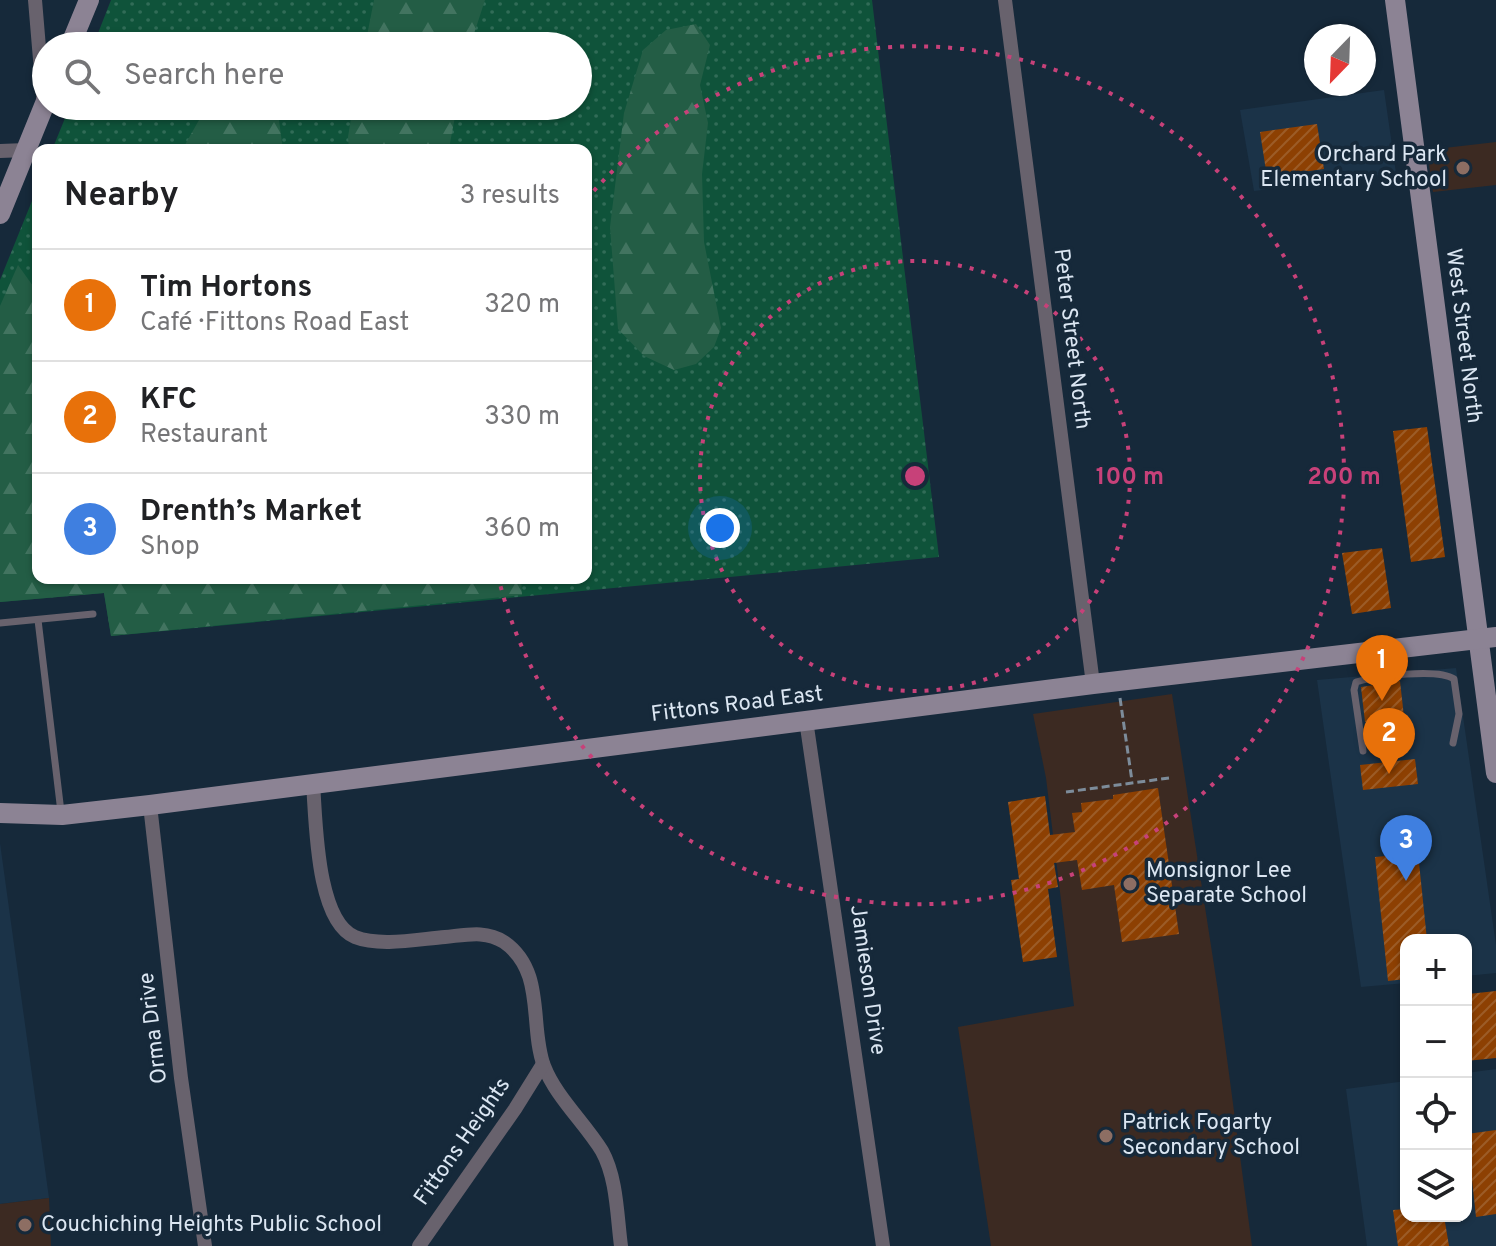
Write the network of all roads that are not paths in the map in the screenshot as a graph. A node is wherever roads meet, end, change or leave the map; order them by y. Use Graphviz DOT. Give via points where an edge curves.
graph roads {
  1 [pos="35,0"];
  2 [pos="89,0"];
  3 [pos="1005,0"];
  4 [pos="1395,0"];
  5 [pos="38,32"];
  6 [pos="76,32"];
  7 [pos="38,120"];
  8 [pos="26,150"];
  9 [pos="0,151"];
  10 [pos="0,214"];
  11 [pos="93,614"];
  12 [pos="38,620"];
  13 [pos="0,623"];
  14 [pos="1488,638"];
  15 [pos="1093,684"];
  16 [pos="806,720"];
  17 [pos="1453,743"];
  18 [pos="1363,751"];
  19 [pos="1496,773"];
  20 [pos="313,784"];
  21 [pos="150,805"];
  22 [pos="0,813"];
  23 [pos="62,815"];
  24 [pos="543,1064"];
  25 [pos="205,1246"];
  26 [pos="419,1246"];
  27 [pos="621,1246"];
  28 [pos="883,1246"];
  1 -- 5 [label="street"];
  2 -- 6 [label="street"];
  3 -- 15 [label="street, Peter Street North"];
  4 -- 14 [label="street, West Street North"];
  7 -- 8 [label="street"];
  8 -- 9 [label="street"];
  8 -- 10 [label="street"];
  11 -- 12 [label="lane"];
  12 -- 13 [label="lane"];
  12 -- 23 [label="lane"];
  14 -- 15 [label="street, Fittons Road East"];
  14 -- 19 [label="street, West Street North"];
  15 -- 16 [label="street, Fittons Road East"];
  16 -- 20 [label="street, Fittons Road East"];
  16 -- 28 [label="street, Jamieson Drive"];
  17 -- 18 [label="lane" via="1459,714 1454,679 1419,674 1355,684"];
  20 -- 21 [label="street, Fittons Road East"];
  20 -- 24 [label="street" via="320,867 340,926 355,937 393,942 483,933 502,941 517,953 534,988"];
  21 -- 23 [label="street, Fittons Road East"];
  21 -- 25 [label="street, Orma Drive"];
  22 -- 23 [label="street, Fittons Road East"];
  24 -- 26 [label="street, Fittons Heights"];
  24 -- 27 [label="street" via="603,1154 615,1192"];
}
